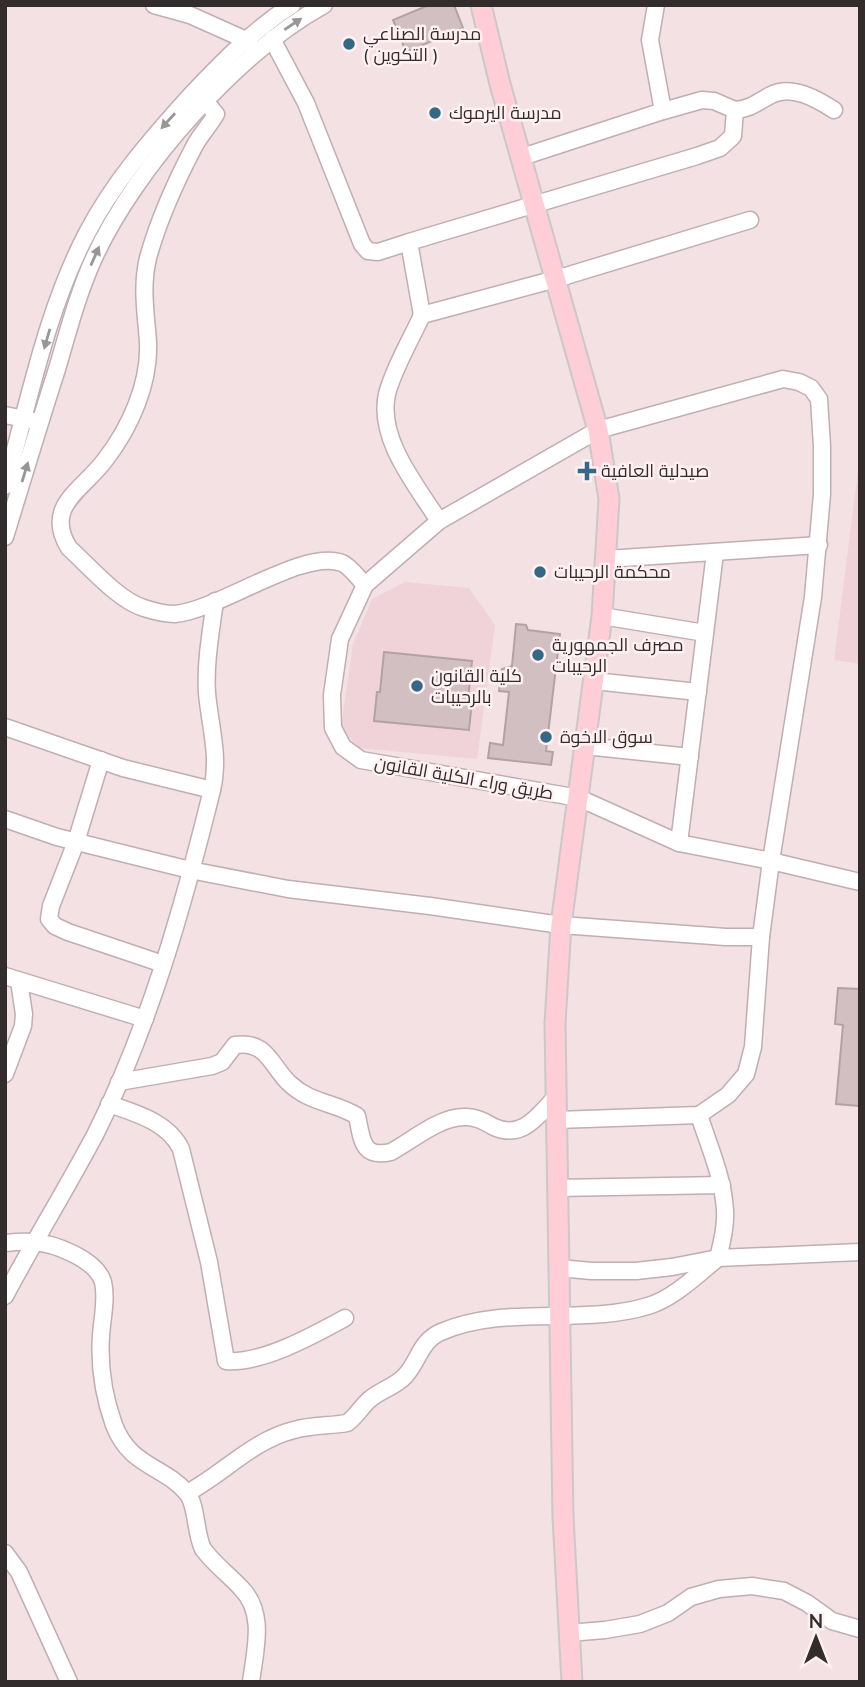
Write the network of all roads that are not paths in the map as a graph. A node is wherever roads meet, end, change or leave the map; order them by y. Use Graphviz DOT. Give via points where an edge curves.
graph roads {
  1 [pos="154,5"];
  2 [pos="292,5"];
  3 [pos="324,5"];
  4 [pos="481,5"];
  5 [pos="656,5"];
  6 [pos="191,10"];
  7 [pos="272,39"];
  8 [pos="251,46"];
  9 [pos="206,102"];
  10 [pos="735,110"];
  11 [pos="834,110"];
  12 [pos="663,111"];
  13 [pos="522,157"];
  14 [pos="535,205"];
  15 [pos="750,220"];
  16 [pos="409,242"];
  17 [pos="556,279"];
  18 [pos="422,315"];
  19 [pos="5,415"];
  20 [pos="32,421"];
  21 [pos="597,430"];
  22 [pos="5,486"];
  23 [pos="439,521"];
  24 [pos="5,537"];
  25 [pos="819,545"];
  26 [pos="715,552"];
  27 [pos="607,559"];
  28 [pos="365,585"];
  29 [pos="215,601"];
  30 [pos="602,616"];
  31 [pos="705,633"];
  32 [pos="594,681"];
  33 [pos="698,692"];
  34 [pos="5,727"];
  35 [pos="585,746"];
  36 [pos="690,757"];
  37 [pos="102,760"];
  38 [pos="212,790"];
  39 [pos="579,798"];
  40 [pos="5,819"];
  41 [pos="76,842"];
  42 [pos="679,843"];
  43 [pos="771,861"];
  44 [pos="190,870"];
  45 [pos="860,882"];
  46 [pos="561,926"];
  47 [pos="761,937"];
  48 [pos="163,964"];
  49 [pos="12,978"];
  50 [pos="145,1019"];
  51 [pos="5,1074"];
  52 [pos="119,1083"];
  53 [pos="556,1097"];
  54 [pos="109,1104"];
  55 [pos="699,1115"];
  56 [pos="557,1120"];
  57 [pos="722,1185"];
  58 [pos="558,1188"];
  59 [pos="5,1242"];
  60 [pos="34,1242"];
  61 [pos="860,1252"];
  62 [pos="718,1258"];
  63 [pos="558,1268"];
  64 [pos="5,1296"];
  65 [pos="559,1315"];
  66 [pos="345,1318"];
  67 [pos="187,1493"];
  68 [pos="5,1553"];
  69 [pos="860,1629"];
  70 [pos="568,1633"];
  71 [pos="69,1682"];
  72 [pos="251,1682"];
  73 [pos="572,1682"];
  1 -- 6 [label="street"];
  2 -- 8 [label="street"];
  7 -- 3 [label="street, one-way"];
  4 -- 13 [label="main road"];
  5 -- 12 [label="street" via="650,40"];
  6 -- 8 [label="street"];
  7 -- 8 [label="street"];
  7 -- 16 [label="street" via="306,103 362,244 368,251 378,252"];
  8 -- 9 [label="street"];
  8 -- 20 [label="street, one-way" via="214,70 144,147 87,232 50,328"];
  20 -- 9 [label="street, one-way" via="109,227 143,177"];
  9 -- 29 [label="street" via="216,114 166,205 148,260 144,283 146,375 120,438 72,494 60,522 69,548 140,607 172,614"];
  10 -- 11 [label="street" via="747,109 780,91 804,94"];
  10 -- 12 [label="street" via="702,100"];
  10 -- 14 [label="street" via="733,136 720,148"];
  12 -- 13 [label="street"];
  13 -- 14 [label="main road"];
  14 -- 16 [label="street"];
  14 -- 17 [label="main road"];
  15 -- 17 [label="street"];
  16 -- 18 [label="street"];
  17 -- 18 [label="street"];
  17 -- 21 [label="main road"];
  18 -- 23 [label="street" via="387,395 387,416 401,460"];
  19 -- 20 [label="street"];
  20 -- 22 [label="street"];
  24 -- 20 [label="street, one-way"];
  21 -- 23 [label="street, طريق وراء الكلية القانون"];
  21 -- 25 [label="street, طريق وراء الكلية القانون" via="783,379 811,388 821,410"];
  21 -- 27 [label="main road" via="609,499"];
  23 -- 28 [label="street, طريق وراء الكلية القانون"];
  25 -- 26 [label="street"];
  25 -- 43 [label="street, طريق وراء الكلية القانون"];
  26 -- 27 [label="street"];
  26 -- 31 [label="street"];
  27 -- 30 [label="main road"];
  28 -- 29 [label="street" via="344,564 325,560"];
  28 -- 39 [label="street, طريق وراء الكلية القانون" via="335,661 333,728 342,747 361,760"];
  29 -- 38 [label="street" via="207,690 216,755"];
  30 -- 31 [label="street"];
  30 -- 32 [label="main road"];
  31 -- 33 [label="street"];
  32 -- 33 [label="street"];
  32 -- 35 [label="main road"];
  33 -- 36 [label="street"];
  34 -- 37 [label="street"];
  35 -- 36 [label="street"];
  35 -- 39 [label="main road"];
  36 -- 42 [label="street"];
  37 -- 38 [label="street"];
  37 -- 41 [label="street"];
  38 -- 44 [label="street"];
  39 -- 42 [label="street, طريق وراء الكلية القانون"];
  39 -- 46 [label="main road"];
  40 -- 41 [label="street"];
  41 -- 44 [label="street"];
  41 -- 48 [label="street" via="49,919 68,932"];
  42 -- 43 [label="street, طريق وراء الكلية القانون"];
  43 -- 45 [label="street, طريق وراء الكلية القانون"];
  43 -- 47 [label="street, طريق وراء الكلية القانون"];
  44 -- 46 [label="street" via="288,889"];
  44 -- 48 [label="street"];
  46 -- 47 [label="street"];
  46 -- 53 [label="main road"];
  47 -- 55 [label="street, طريق وراء الكلية القانون" via="753,1047 746,1074 728,1095"];
  48 -- 50 [label="street"];
  49 -- 50 [label="street"];
  49 -- 51 [label="street" via="24,1014"];
  50 -- 52 [label="street"];
  52 -- 53 [label="street" via="212,1066 222,1062 235,1045 256,1047 303,1093 357,1116 364,1145 381,1154 462,1116 509,1132 517,1130"];
  52 -- 54 [label="street"];
  53 -- 56 [label="main road"];
  54 -- 60 [label="street"];
  54 -- 66 [label="street" via="143,1116 177,1140 209,1262 226,1361 269,1353"];
  55 -- 56 [label="street"];
  55 -- 57 [label="street"];
  56 -- 58 [label="main road"];
  57 -- 58 [label="street"];
  57 -- 62 [label="street" via="725,1212"];
  58 -- 63 [label="main road"];
  59 -- 60 [label="street"];
  60 -- 64 [label="street"];
  60 -- 67 [label="street" via="94,1266 103,1282 101,1363 114,1425 136,1458"];
  61 -- 62 [label="street"];
  62 -- 63 [label="street" via="636,1271"];
  62 -- 65 [label="street" via="650,1306"];
  63 -- 65 [label="main road"];
  65 -- 67 [label="street" via="502,1319 431,1337 406,1375 369,1400 347,1423 293,1430 272,1438"];
  65 -- 70 [label="main road"];
  67 -- 72 [label="street" via="202,1549 251,1601 257,1632"];
  68 -- 71 [label="street" via="19,1572"];
  69 -- 70 [label="street" via="832,1621 784,1591 752,1586 691,1597 640,1624"];
  70 -- 73 [label="main road"];
}
